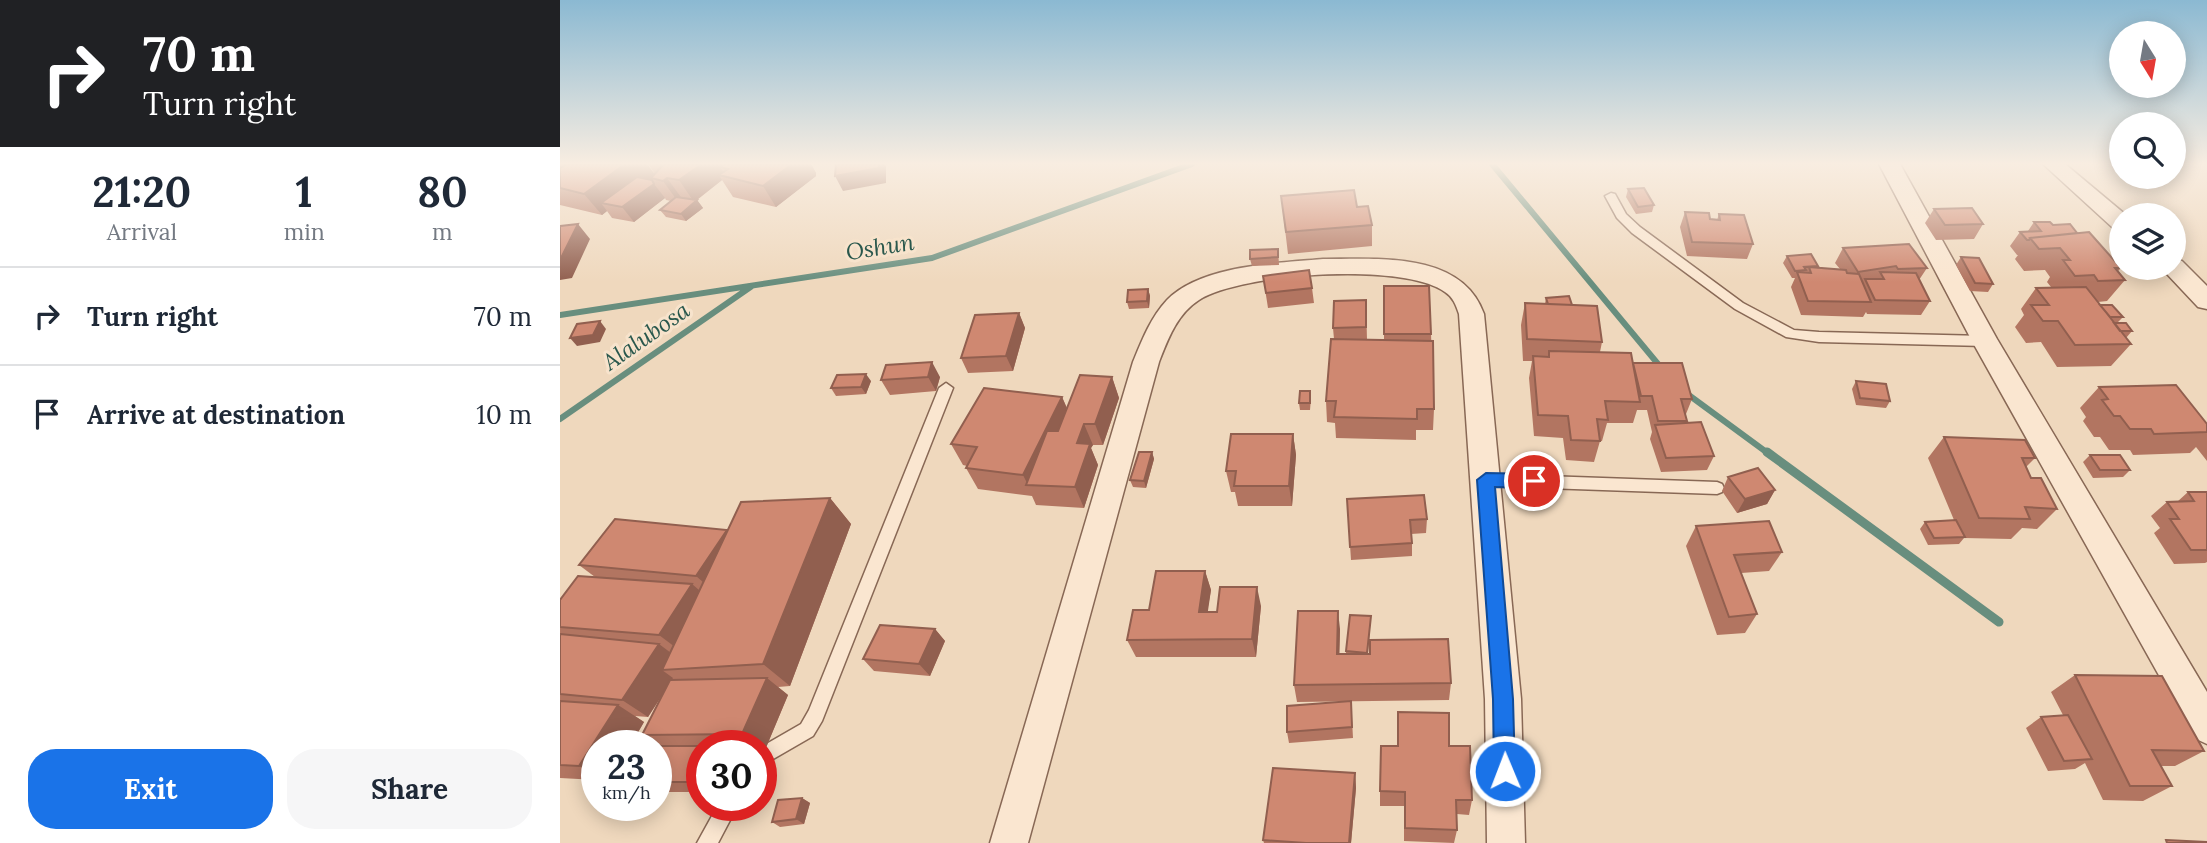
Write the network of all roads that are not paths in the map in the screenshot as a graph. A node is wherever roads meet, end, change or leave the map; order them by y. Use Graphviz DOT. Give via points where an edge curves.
graph roads {
  1 [pos="1615,203"];
  2 [pos="1910,203"];
  3 [pos="2186,279"];
  4 [pos="2207,301"];
  5 [pos="1985,341"];
  6 [pos="946,388"];
  7 [pos="1486,480"];
  8 [pos="1717,488"];
  9 [pos="2207,726"];
  10 [pos="777,748"];
  11 [pos="720,821"];
  12 [pos="707,843"];
  13 [pos="1009,843"];
  14 [pos="1506,843"];
  1 -- 5 [label="lane" via="1636,230 1739,306 1791,334"];
  2 -- 5 [label="street"];
  3 -- 4 [label="street"];
  5 -- 9 [label="street"];
  6 -- 10 [label="lane" via="816,715 807,730"];
  7 -- 8 [label="lane"];
  7 -- 13 [label="street" via="1475,326 1468,301 1451,283 1386,268 1341,266 1256,275 1193,292 1163,321 1146,362"];
  7 -- 14 [label="street" via="1503,699"];
  11 -- 12 [label="lane"];
}
